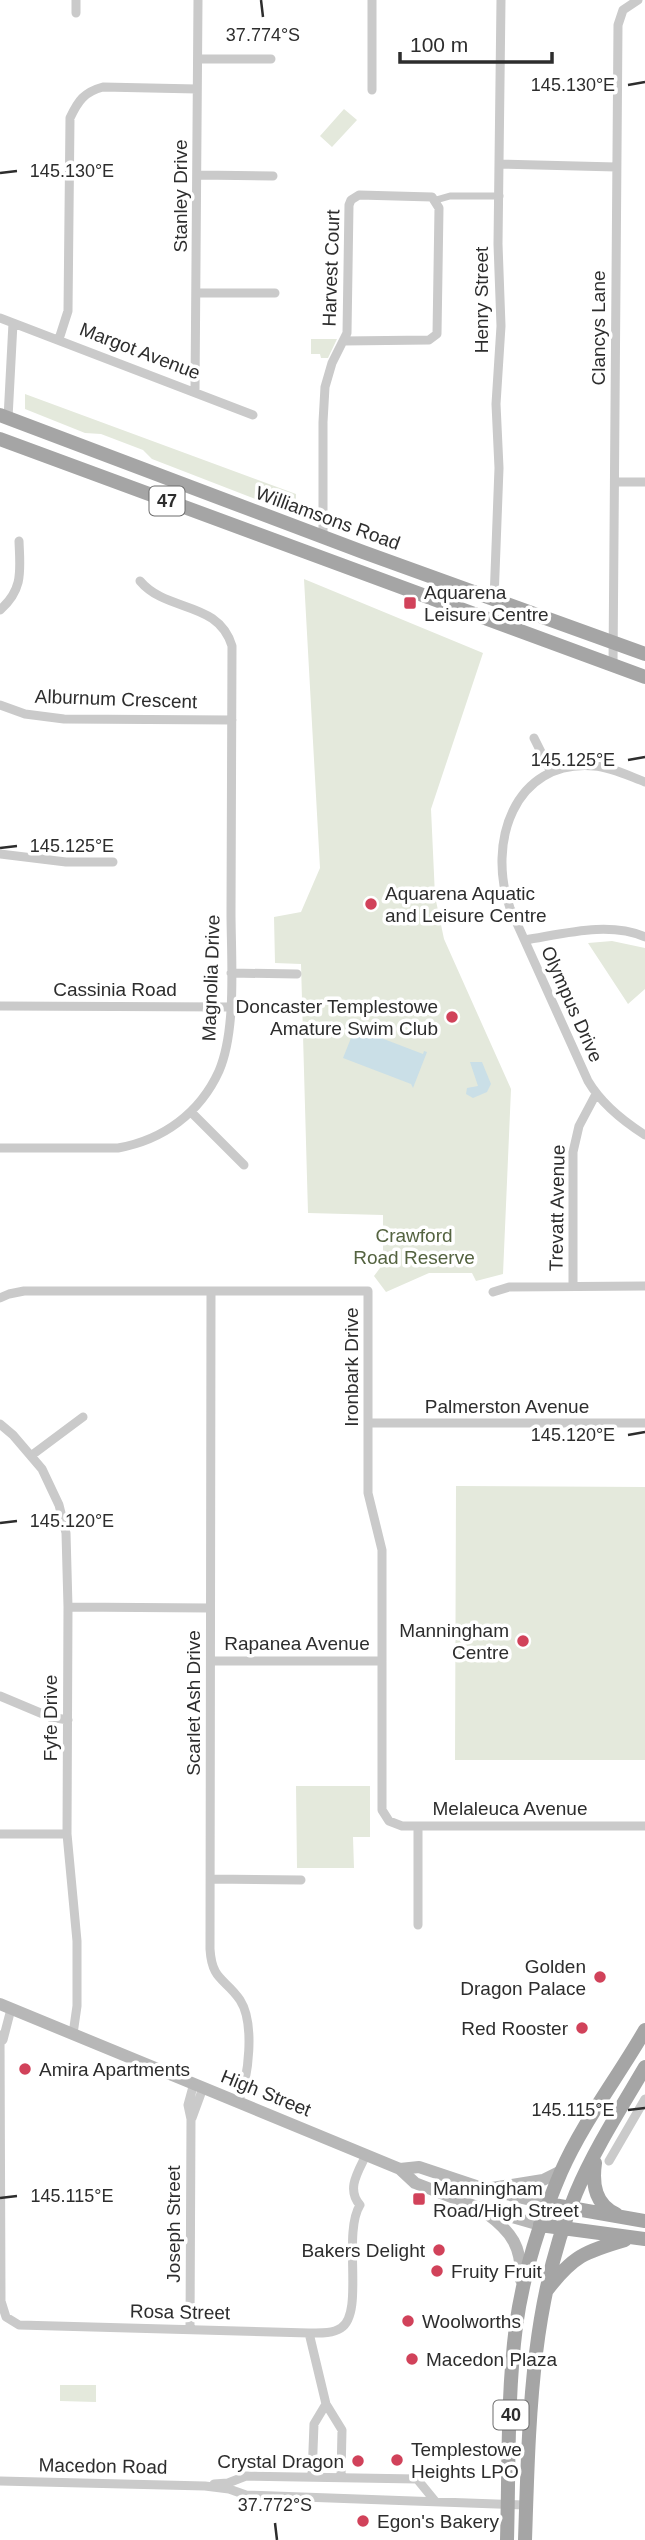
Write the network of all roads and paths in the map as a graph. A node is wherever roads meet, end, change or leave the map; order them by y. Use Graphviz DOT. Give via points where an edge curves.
graph roads {
  1 [pos="76,0"];
  2 [pos="198,0"];
  3 [pos="372,0"];
  4 [pos="501,0"];
  5 [pos="638,0"];
  6 [pos="76,13"];
  7 [pos="198,59"];
  8 [pos="271,59"];
  9 [pos="197,89"];
  10 [pos="372,90"];
  11 [pos="500,164"];
  12 [pos="617,167"];
  13 [pos="198,175"];
  14 [pos="273,176"];
  15 [pos="500,196"];
  16 [pos="436,200"];
  17 [pos="197,293"];
  18 [pos="275,293"];
  19 [pos="0,318"];
  20 [pos="13,323"];
  21 [pos="59,339"];
  22 [pos="344,341"];
  23 [pos="195,391"];
  24 [pos="253,415"];
  25 [pos="4,417"];
  26 [pos="0,439"];
  27 [pos="615,482"];
  28 [pos="645,482"];
  29 [pos="323,537"];
  30 [pos="19,541"];
  31 [pos="319,557"];
  32 [pos="140,581"];
  33 [pos="494,600"];
  34 [pos="0,610"];
  35 [pos="613,643"];
  36 [pos="645,654"];
  37 [pos="612,665"];
  38 [pos="645,677"];
  39 [pos="0,705"];
  40 [pos="232,719"];
  41 [pos="534,738"];
  42 [pos="551,772"];
  43 [pos="645,782"];
  44 [pos="0,854"];
  45 [pos="113,862"];
  46 [pos="645,937"];
  47 [pos="525,940"];
  48 [pos="231,973"];
  49 [pos="297,974"];
  50 [pos="0,1006"];
  51 [pos="230,1007"];
  52 [pos="596,1094"];
  53 [pos="192,1113"];
  54 [pos="645,1135"];
  55 [pos="0,1148"];
  56 [pos="244,1165"];
  57 [pos="573,1286"];
  58 [pos="645,1286"];
  59 [pos="211,1291"];
  60 [pos="493,1292"];
  61 [pos="0,1298"];
  62 [pos="83,1417"];
  63 [pos="369,1423"];
  64 [pos="645,1423"];
  65 [pos="0,1424"];
  66 [pos="32,1455"];
  67 [pos="68,1607"];
  68 [pos="210,1608"];
  69 [pos="211,1661"];
  70 [pos="382,1661"];
  71 [pos="0,1696"];
  72 [pos="68,1720"];
  73 [pos="382,1810"];
  74 [pos="418,1825"];
  75 [pos="645,1826"];
  76 [pos="0,1833"];
  77 [pos="67,1834"];
  78 [pos="210,1879"];
  79 [pos="301,1880"];
  80 [pos="418,1925"];
  81 [pos="5,2006"];
  82 [pos="645,2030"];
  83 [pos="73,2034"];
  84 [pos="0,2035"];
  85 [pos="2,2049"];
  86 [pos="645,2067"];
  87 [pos="198,2085"];
  88 [pos="645,2099"];
  89 [pos="238,2102"];
  90 [pos="597,2151"];
  91 [pos="366,2155"];
  92 [pos="609,2161"];
  93 [pos="400,2169"];
  94 [pos="561,2171"];
  95 [pos="485,2189"];
  96 [pos="548,2204"];
  97 [pos="477,2207"];
  98 [pos="570,2207"];
  99 [pos="624,2218"];
  100 [pos="645,2221"];
  101 [pos="540,2225"];
  102 [pos="564,2229"];
  103 [pos="629,2239"];
  104 [pos="645,2239"];
  105 [pos="545,2293"];
  106 [pos="520,2301"];
  107 [pos="190,2329"];
  108 [pos="309,2333"];
  109 [pos="326,2404"];
  110 [pos="337,2422"];
  111 [pos="314,2424"];
  112 [pos="312,2476"];
  113 [pos="341,2476"];
  114 [pos="0,2481"];
  115 [pos="205,2486"];
  116 [pos="435,2501"];
  117 [pos="508,2504"];
  118 [pos="525,2505"];
  119 [pos="506,2540"];
  120 [pos="525,2540"];
  1 -- 6 [label="street"];
  2 -- 7 [label="street, Stanley Drive"];
  3 -- 10 [label="street"];
  4 -- 11 [label="street, Henry Street"];
  5 -- 12 [label="street, Clancys Lane" via="623,10 618,25"];
  7 -- 8 [label="street"];
  7 -- 9 [label="street, Stanley Drive"];
  9 -- 13 [label="street, Stanley Drive"];
  9 -- 21 [label="street" via="103,87 78,100 70,118 68,312"];
  11 -- 12 [label="street"];
  11 -- 15 [label="street, Henry Street"];
  12 -- 27 [label="street, Clancys Lane"];
  13 -- 14 [label="street"];
  13 -- 17 [label="street, Stanley Drive"];
  15 -- 16 [label="street, Harvest Court"];
  15 -- 33 [label="street, Henry Street"];
  16 -- 22 [label="street, Harvest Court" via="426,195 359,195 351,200"];
  16 -- 22 [label="street, Harvest Court" via="434,339"];
  17 -- 18 [label="street"];
  17 -- 23 [label="street, Stanley Drive"];
  19 -- 20 [label="street, Margot Avenue"];
  20 -- 21 [label="street, Margot Avenue"];
  20 -- 25 [label="street"];
  21 -- 23 [label="street, Margot Avenue"];
  22 -- 29 [label="street, Harvest Court" via="325,387"];
  23 -- 24 [label="street, Margot Avenue"];
  25 -- 29 [label="main road, Williamsons Road / 47"];
  26 -- 31 [label="main road, Williamsons Road / 47"];
  27 -- 28 [label="street"];
  27 -- 35 [label="street, Clancys Lane"];
  29 -- 31 [label="main road"];
  29 -- 33 [label="main road, Williamsons Road / 47"];
  30 -- 34 [label="street" via="18,590"];
  31 -- 37 [label="main road, Williamsons Road / 47"];
  32 -- 40 [label="street, Magnolia Drive" via="148,591 206,614 228,632"];
  33 -- 35 [label="main road, Williamsons Road / 47"];
  35 -- 36 [label="main road, Williamsons Road / 47"];
  35 -- 37 [label="street, Clancys Lane"];
  37 -- 38 [label="main road, Williamsons Road / 47"];
  39 -- 40 [label="street, Alburnum Crescent" via="56,718"];
  40 -- 48 [label="street, Magnolia Drive"];
  41 -- 42 [label="street"];
  42 -- 43 [label="street" via="595,766"];
  42 -- 47 [label="street, Olympus Drive" via="514,808 501,848 504,893"];
  44 -- 45 [label="street"];
  46 -- 47 [label="street" via="599,930"];
  47 -- 52 [label="street, Olympus Drive"];
  48 -- 49 [label="street"];
  48 -- 51 [label="street, Magnolia Drive"];
  50 -- 51 [label="street, Cassinia Road"];
  51 -- 53 [label="street, Magnolia Drive" via="228,1042 219,1070"];
  52 -- 54 [label="street, Olympus Drive"];
  52 -- 57 [label="street, Trevatt Avenue" via="579,1126 573,1152"];
  53 -- 55 [label="street, Magnolia Drive" via="131,1146"];
  53 -- 56 [label="street"];
  57 -- 58 [label="street"];
  57 -- 60 [label="street" via="509,1287"];
  59 -- 61 [label="street, Ironbark Drive" via="24,1291"];
  59 -- 63 [label="street, Ironbark Drive" via="368,1292"];
  59 -- 68 [label="street, Scarlet Ash Drive"];
  62 -- 66 [label="street"];
  63 -- 64 [label="street, Palmerston Avenue"];
  63 -- 70 [label="street, Ironbark Drive" via="368,1493 382,1550"];
  65 -- 66 [label="street, Fyfe Drive"];
  66 -- 67 [label="street, Fyfe Drive" via="51,1486 64,1522"];
  67 -- 68 [label="street"];
  67 -- 72 [label="street, Fyfe Drive"];
  68 -- 69 [label="street, Scarlet Ash Drive"];
  69 -- 70 [label="street, Rapanea Avenue"];
  69 -- 78 [label="street, Scarlet Ash Drive"];
  70 -- 73 [label="street, Ironbark Drive"];
  71 -- 72 [label="street"];
  72 -- 77 [label="street, Fyfe Drive"];
  73 -- 74 [label="street, Melaleuca Avenue" via="389,1821"];
  74 -- 75 [label="street, Melaleuca Avenue"];
  74 -- 80 [label="street"];
  76 -- 77 [label="street"];
  77 -- 83 [label="street, Fyfe Drive" via="77,1941"];
  78 -- 79 [label="street"];
  78 -- 89 [label="street, Scarlet Ash Drive" via="210,1960 222,1982 240,2000 247,2018 247,2071"];
  81 -- 83 [label="main road, High Street"];
  81 -- 85 [label="street"];
  82 -- 94 [label="main road, 40"];
  83 -- 87 [label="main road, High Street"];
  84 -- 85 [label="street"];
  85 -- 107 [label="street, Rosa Street" via="3,2312 11,2322 28,2327"];
  86 -- 90 [label="main road, 40"];
  87 -- 89 [label="main road, High Street"];
  87 -- 107 [label="street, Joseph Street" via="191,2119"];
  88 -- 92 [label="street"];
  89 -- 91 [label="main road, High Street"];
  90 -- 98 [label="main road, 40"];
  90 -- 99 [label="main road" via="596,2194 604,2206"];
  91 -- 93 [label="main road, High Street"];
  91 -- 108 [label="street, Rosa Street" via="353,2187 360,2206 353,2221 352,2308 346,2324 334,2332"];
  93 -- 95 [label="main road, High Street" via="419,2167"];
  93 -- 97 [label="main road, High Street" via="415,2183"];
  94 -- 95 [label="main road" via="549,2179"];
  94 -- 96 [label="main road, 40"];
  95 -- 96 [label="main road, High Street"];
  96 -- 98 [label="main road, High Street"];
  96 -- 101 [label="main road, 40"];
  97 -- 101 [label="main road, High Street"];
  97 -- 106 [label="main road" via="501,2224 519,2251"];
  98 -- 99 [label="main road, High Street"];
  98 -- 102 [label="main road, 40"];
  99 -- 100 [label="main road, High Street"];
  101 -- 102 [label="main road, High Street"];
  101 -- 106 [label="main road, 40"];
  102 -- 103 [label="main road, High Street"];
  102 -- 105 [label="main road, 40"];
  103 -- 104 [label="main road, High Street"];
  103 -- 105 [label="main road" via="575,2259"];
  105 -- 118 [label="main road, 40"];
  106 -- 117 [label="main road, 40" via="512,2366"];
  107 -- 108 [label="street, Rosa Street"];
  108 -- 109 [label="street"];
  109 -- 110 [label="street"];
  109 -- 111 [label="street"];
  110 -- 111 [label="street"];
  110 -- 113 [label="street" via="342,2430"];
  111 -- 112 [label="street"];
  112 -- 113 [label="street, Macedon Road"];
  112 -- 115 [label="street, Macedon Road" via="246,2476"];
  113 -- 116 [label="street, Macedon Road" via="417,2479"];
  114 -- 115 [label="street, Macedon Road"];
  115 -- 116 [label="street, Macedon Road" via="246,2496"];
  116 -- 117 [label="street, Macedon Road"];
  117 -- 118 [label="street, Macedon Road"];
  117 -- 119 [label="main road, 40"];
  118 -- 120 [label="main road, 40"];
}
